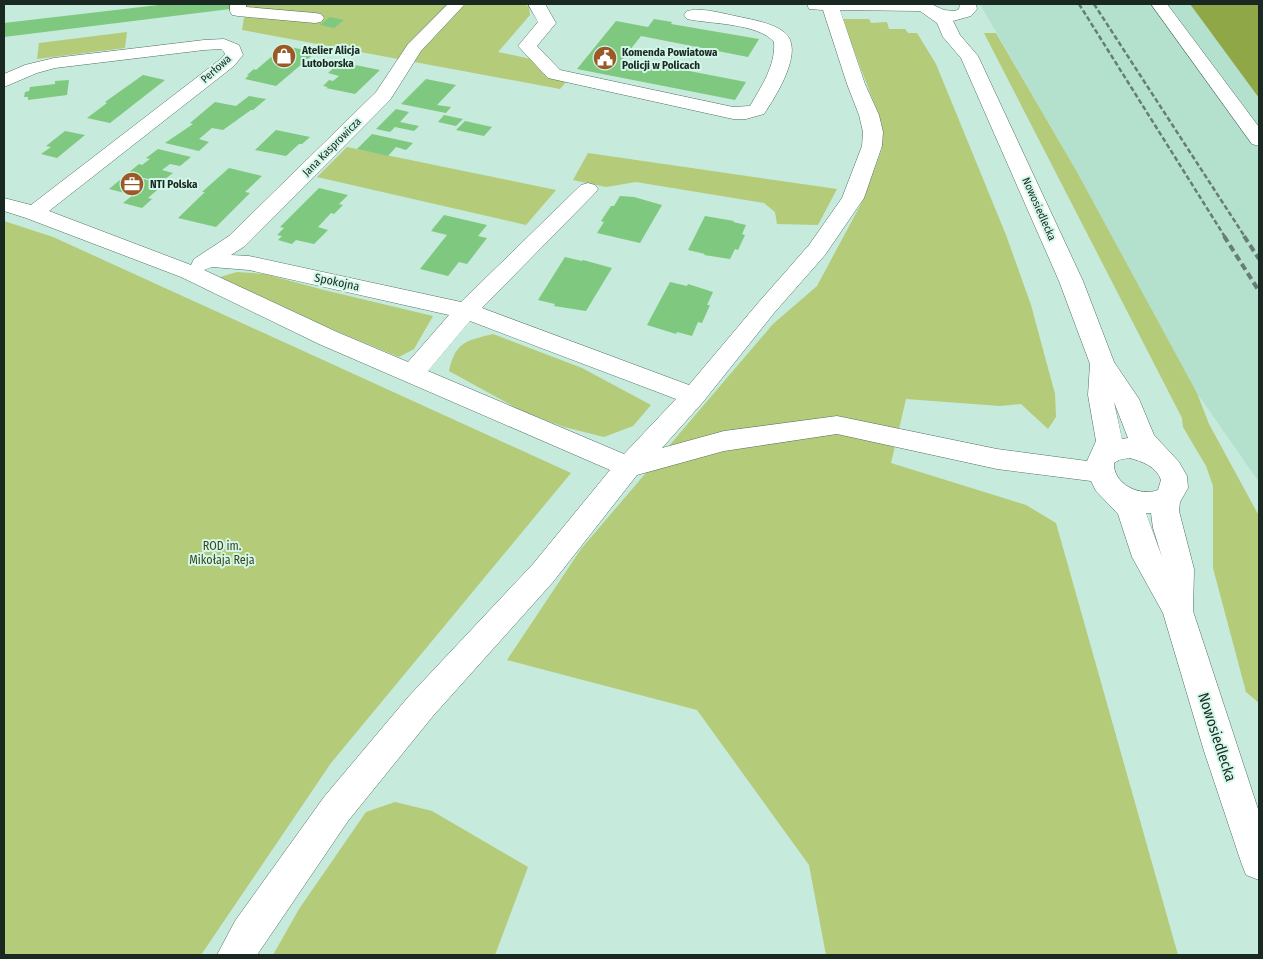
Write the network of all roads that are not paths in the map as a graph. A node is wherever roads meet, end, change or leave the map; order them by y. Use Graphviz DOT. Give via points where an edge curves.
graph roads {
  1 [pos="238,4"];
  2 [pos="457,4"];
  3 [pos="536,4"];
  4 [pos="1159,4"];
  5 [pos="927,7"];
  6 [pos="967,8"];
  7 [pos="693,15"];
  8 [pos="315,18"];
  9 [pos="969,56"];
  10 [pos="4,81"];
  11 [pos="1259,140"];
  12 [pos="588,189"];
  13 [pos="4,204"];
  14 [pos="34,213"];
  15 [pos="198,266"];
  16 [pos="466,311"];
  17 [pos="1102,364"];
  18 [pos="412,374"];
  19 [pos="694,396"];
  20 [pos="1159,460"];
  21 [pos="628,467"];
  22 [pos="1106,473"];
  23 [pos="1170,494"];
  24 [pos="1178,611"];
  25 [pos="1259,862"];
  26 [pos="236,955"];
  1 -- 8 [label="street" via="238,11"];
  2 -- 15 [label="street, Jana Kasprowicza" via="414,48 383,96 237,240"];
  3 -- 7 [label="street" via="546,23 527,46 554,74 733,113 757,110 776,75 781,57 782,41 779,36 761,27"];
  4 -- 11 [label="street"];
  5 -- 6 [label="street, Nowosiedlecka" via="951,16"];
  5 -- 9 [label="street, Nowosiedlecka" via="944,20 952,37"];
  5 -- 19 [label="street" via="823,6 869,115 872,146 867,162 853,198 817,250"];
  6 -- 9 [label="street, Nowosiedlecka" via="962,18 969,35"];
  9 -- 17 [label="street, Nowosiedlecka" via="1071,282"];
  10 -- 14 [label="street, Perłowa" via="54,63 204,45 224,44 233,49 234,55 228,62"];
  12 -- 16 [label="street"];
  13 -- 14 [label="street"];
  14 -- 15 [label="street"];
  15 -- 16 [label="street, Spokojna" via="249,263"];
  15 -- 18 [label="street" via="328,338"];
  16 -- 18 [label="street"];
  16 -- 19 [label="street, Spokojna"];
  17 -- 20 [label="street, Nowosiedlecka" via="1126,399 1142,439"];
  17 -- 22 [label="street, Nowosiedlecka" via="1100,398 1110,436"];
  18 -- 21 [label="street"];
  19 -- 21 [label="street"];
  20 -- 22 [label="street, Nowosiedlecka" via="1129,448 1112,451"];
  20 -- 23 [label="street, Nowosiedlecka" via="1174,477"];
  21 -- 22 [label="street" via="724,441 837,425 997,460"];
  21 -- 26 [label="street" via="543,572 421,706 336,809"];
  22 -- 23 [label="street" via="1125,497 1144,502 1157,501"];
  22 -- 24 [label="street, Nowosiedlecka" via="1131,510 1149,562"];
  23 -- 24 [label="street, Nowosiedlecka" via="1165,516 1179,565"];
  24 -- 25 [label="street, Nowosiedlecka"];
}
